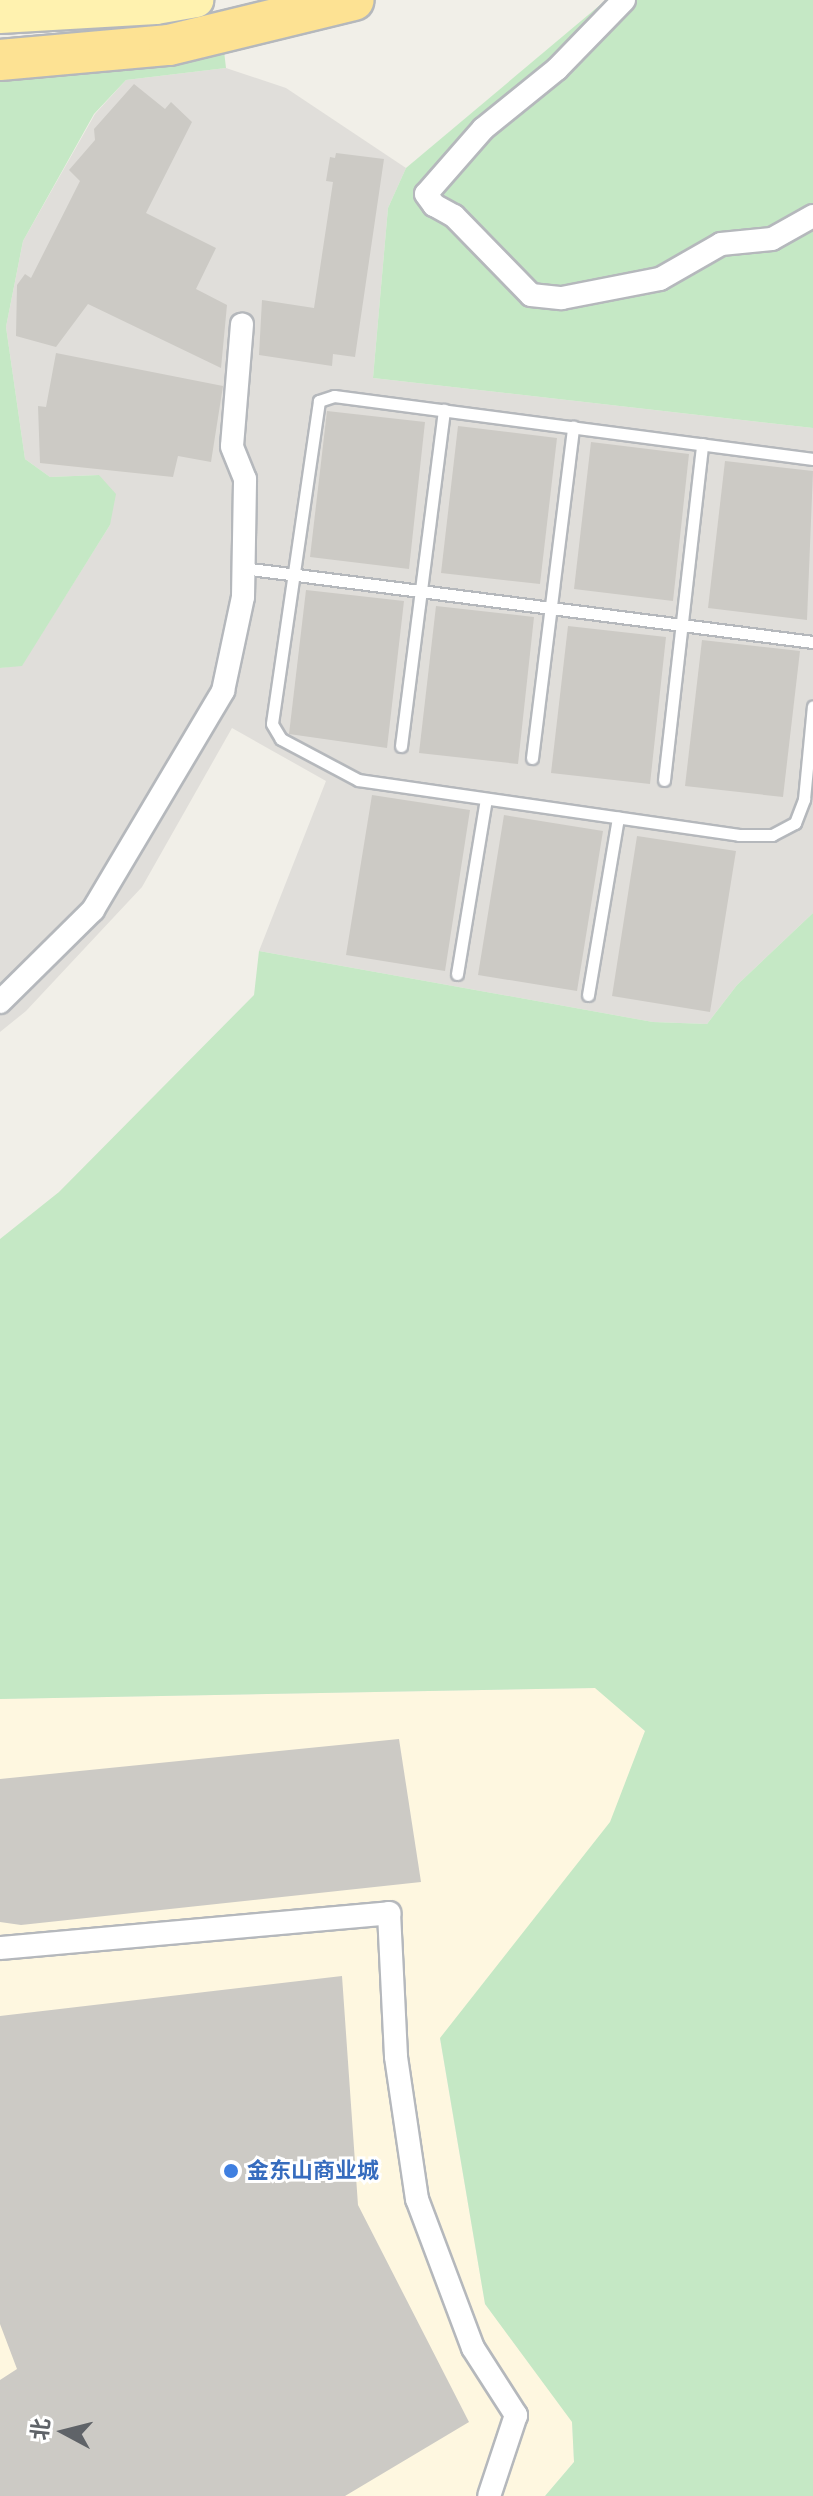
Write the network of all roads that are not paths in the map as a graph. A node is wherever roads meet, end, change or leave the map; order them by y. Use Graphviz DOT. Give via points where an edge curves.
graph roads {
  1 [pos="196,0"];
  2 [pos="354,0"];
  3 [pos="624,0"];
  4 [pos="0,16"];
  5 [pos="0,60"];
  6 [pos="813,216"];
  7 [pos="242,324"];
  8 [pos="444,410"];
  9 [pos="573,427"];
  10 [pos="702,444"];
  11 [pos="813,459"];
  12 [pos="243,568"];
  13 [pos="293,574"];
  14 [pos="421,591"];
  15 [pos="551,607"];
  16 [pos="681,625"];
  17 [pos="813,642"];
  18 [pos="813,706"];
  19 [pos="401,746"];
  20 [pos="532,758"];
  21 [pos="664,780"];
  22 [pos="486,799"];
  23 [pos="618,818"];
  24 [pos="457,974"];
  25 [pos="588,995"];
  26 [pos="0,1002"];
  27 [pos="0,1948"];
  28 [pos="489,2496"];
  1 -- 4 [label="main road"];
  2 -- 5 [label="highway" via="169,45"];
  3 -- 6 [label="street" via="557,69 483,129 426,194 434,205 454,216 531,295 562,298 660,279 721,244 772,239"];
  7 -- 12 [label="street" via="232,446 245,479"];
  8 -- 9 [label="lane"];
  8 -- 13 [label="lane" via="334,396 319,401"];
  8 -- 14 [label="lane"];
  9 -- 10 [label="lane"];
  9 -- 15 [label="lane"];
  10 -- 11 [label="lane"];
  10 -- 16 [label="lane"];
  12 -- 13 [label="lane"];
  12 -- 26 [label="street" via="243,597 223,691 202,719 183,766 93,910"];
  13 -- 14 [label="lane"];
  13 -- 22 [label="lane" via="272,724 281,739 358,780"];
  14 -- 15 [label="lane"];
  14 -- 19 [label="lane"];
  15 -- 16 [label="lane"];
  15 -- 20 [label="lane"];
  16 -- 17 [label="lane"];
  16 -- 21 [label="lane"];
  18 -- 23 [label="lane" via="804,799 795,823 772,835 739,835"];
  22 -- 23 [label="lane"];
  22 -- 24 [label="lane"];
  23 -- 25 [label="lane"];
  27 -- 28 [label="street" via="389,1913 396,2057 417,2199 473,2348 516,2415"];
}
